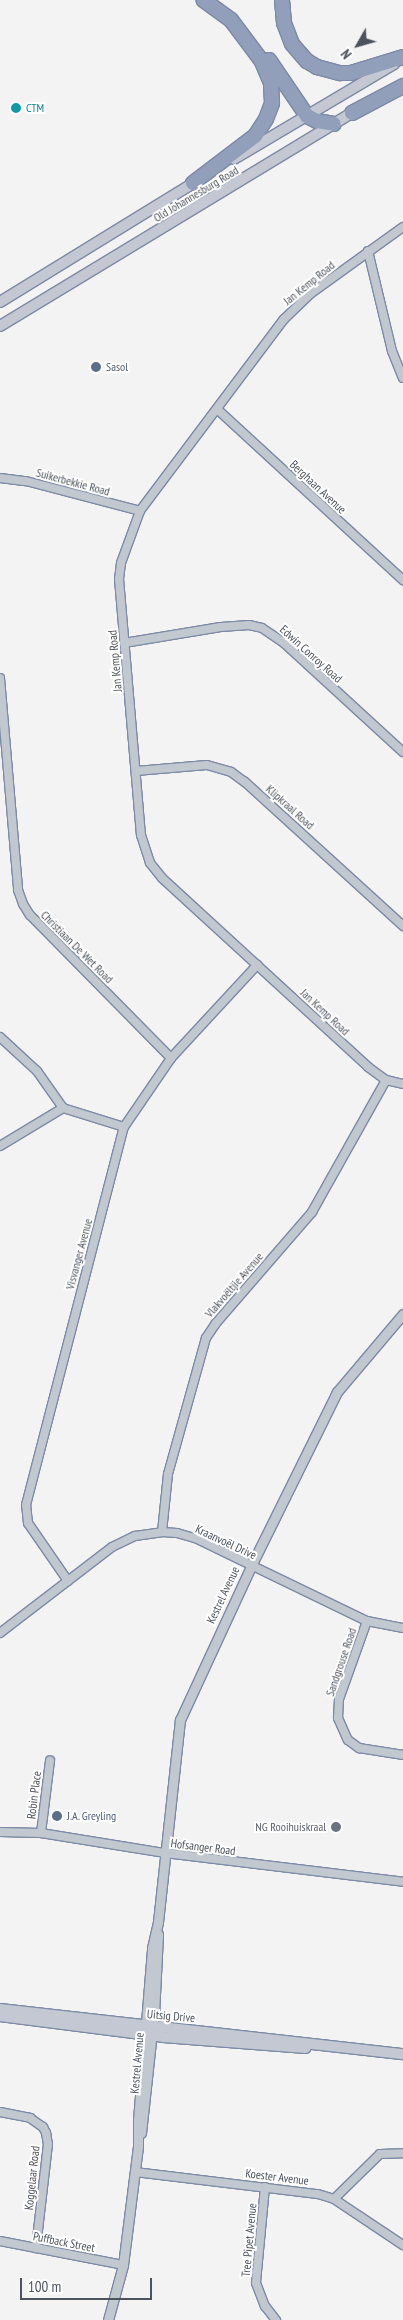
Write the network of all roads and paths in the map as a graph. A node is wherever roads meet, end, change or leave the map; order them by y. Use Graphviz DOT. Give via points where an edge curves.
graph roads {
  1 [pos="203,0"];
  2 [pos="282,0"];
  3 [pos="231,20"];
  4 [pos="403,58"];
  5 [pos="403,80"];
  6 [pos="403,86"];
  7 [pos="352,113"];
  8 [pos="307,116"];
  9 [pos="334,124"];
  10 [pos="193,183"];
  11 [pos="403,227"];
  12 [pos="368,251"];
  13 [pos="0,302"];
  14 [pos="0,326"];
  15 [pos="403,378"];
  16 [pos="217,409"];
  17 [pos="0,478"];
  18 [pos="140,511"];
  19 [pos="403,580"];
  20 [pos="124,643"];
  21 [pos="0,678"];
  22 [pos="403,752"];
  23 [pos="136,771"];
  24 [pos="403,926"];
  25 [pos="257,965"];
  26 [pos="0,1037"];
  27 [pos="171,1058"];
  28 [pos="386,1080"];
  29 [pos="403,1084"];
  30 [pos="63,1108"];
  31 [pos="124,1127"];
  32 [pos="0,1146"];
  33 [pos="403,1314"];
  34 [pos="162,1532"];
  35 [pos="251,1566"];
  36 [pos="68,1581"];
  37 [pos="368,1622"];
  38 [pos="403,1628"];
  39 [pos="0,1633"];
  40 [pos="403,1755"];
  41 [pos="50,1761"];
  42 [pos="0,1832"];
  43 [pos="41,1832"];
  44 [pos="165,1853"];
  45 [pos="403,1882"];
  46 [pos="0,2009"];
  47 [pos="0,2016"];
  48 [pos="148,2031"];
  49 [pos="403,2054"];
  50 [pos="0,2112"];
  51 [pos="403,2153"];
  52 [pos="135,2172"];
  53 [pos="265,2187"];
  54 [pos="334,2199"];
  55 [pos="0,2241"];
  56 [pos="403,2245"];
  57 [pos="36,2248"];
  58 [pos="123,2266"];
  59 [pos="108,2320"];
  60 [pos="276,2320"];
  1 -- 3 [label="highway"];
  2 -- 4 [label="highway" via="284,23 292,44 317,67 350,73"];
  3 -- 8 [label="highway" via="254,40"];
  3 -- 10 [label="highway" via="268,73 272,92 270,112 255,136"];
  4 -- 8 [label="main road, Old Johannesburg Road"];
  5 -- 7 [label="main road, Old Johannesburg Road"];
  6 -- 7 [label="highway"];
  7 -- 9 [label="main road, Old Johannesburg Road"];
  8 -- 9 [label="highway"];
  8 -- 10 [label="main road, Old Johannesburg Road"];
  9 -- 14 [label="main road, Old Johannesburg Road"];
  10 -- 13 [label="main road, Old Johannesburg Road"];
  11 -- 12 [label="street, Jan Kemp Road"];
  12 -- 15 [label="street" via="392,351"];
  12 -- 16 [label="street, Jan Kemp Road" via="291,311"];
  16 -- 18 [label="street, Jan Kemp Road"];
  16 -- 19 [label="street, Berghaan Avenue"];
  17 -- 18 [label="street, Suikerbekkie Road" via="26,481"];
  18 -- 20 [label="street, Jan Kemp Road" via="120,570"];
  20 -- 22 [label="street, Edwin Conroy Road" via="221,627 249,625 262,628 284,643"];
  20 -- 23 [label="street, Jan Kemp Road"];
  21 -- 27 [label="street, Christiaan De Wet Road" via="18,890 23,904 30,915"];
  23 -- 24 [label="street, Klipkraal Road" via="207,765 231,772"];
  23 -- 25 [label="street, Jan Kemp Road" via="141,835 150,864"];
  25 -- 27 [label="street, Visvanger Avenue"];
  25 -- 28 [label="street, Jan Kemp Road" via="368,1068"];
  26 -- 30 [label="street" via="37,1071"];
  27 -- 31 [label="street, Visvanger Avenue"];
  28 -- 29 [label="street, Jan Kemp Road"];
  28 -- 34 [label="street, Vlakvoëltjie Avenue" via="312,1212 206,1338 168,1474"];
  30 -- 31 [label="street"];
  30 -- 32 [label="street"];
  31 -- 36 [label="street, Visvanger Avenue" via="26,1505 28,1523"];
  33 -- 35 [label="street, Kestrel Avenue" via="337,1392"];
  34 -- 35 [label="street, Kraanvoël Drive" via="195,1538"];
  34 -- 36 [label="street, Kraanvoël Drive" via="135,1536 112,1547"];
  35 -- 37 [label="street, Kraanvoël Drive"];
  35 -- 44 [label="street, Kestrel Avenue" via="180,1720"];
  36 -- 39 [label="street, Kraanvoël Drive"];
  37 -- 38 [label="street, Kraanvoël Drive"];
  37 -- 40 [label="street, Sandgrouse Road" via="339,1700 338,1718 348,1740 359,1748"];
  41 -- 43 [label="street, Robin Place"];
  42 -- 43 [label="street, Hofsanger Road"];
  43 -- 44 [label="street, Hofsanger Road"];
  44 -- 45 [label="street, Hofsanger Road"];
  44 -- 48 [label="street, Kestrel Avenue" via="152,1948"];
  46 -- 48 [label="main road, Uitsig Drive"];
  47 -- 48 [label="main road, Uitsig Drive"];
  48 -- 49 [label="main road, Uitsig Drive" via="269,2047 339,2048"];
  48 -- 52 [label="street, Kestrel Avenue" via="144,2126"];
  50 -- 57 [label="street, Koggelaar Road" via="30,2118 46,2133 48,2144"];
  51 -- 54 [label="street" via="389,2152 377,2156"];
  52 -- 53 [label="street, Koester Avenue"];
  52 -- 58 [label="street, Kestrel Avenue"];
  53 -- 54 [label="street, Koester Avenue"];
  53 -- 60 [label="street, Tree Pipet Avenue" via="256,2282 265,2306"];
  54 -- 56 [label="street, Koester Avenue"];
  55 -- 57 [label="street, Puffback Street"];
  57 -- 58 [label="street, Puffback Street"];
  58 -- 59 [label="street, Kestrel Avenue"];
}
